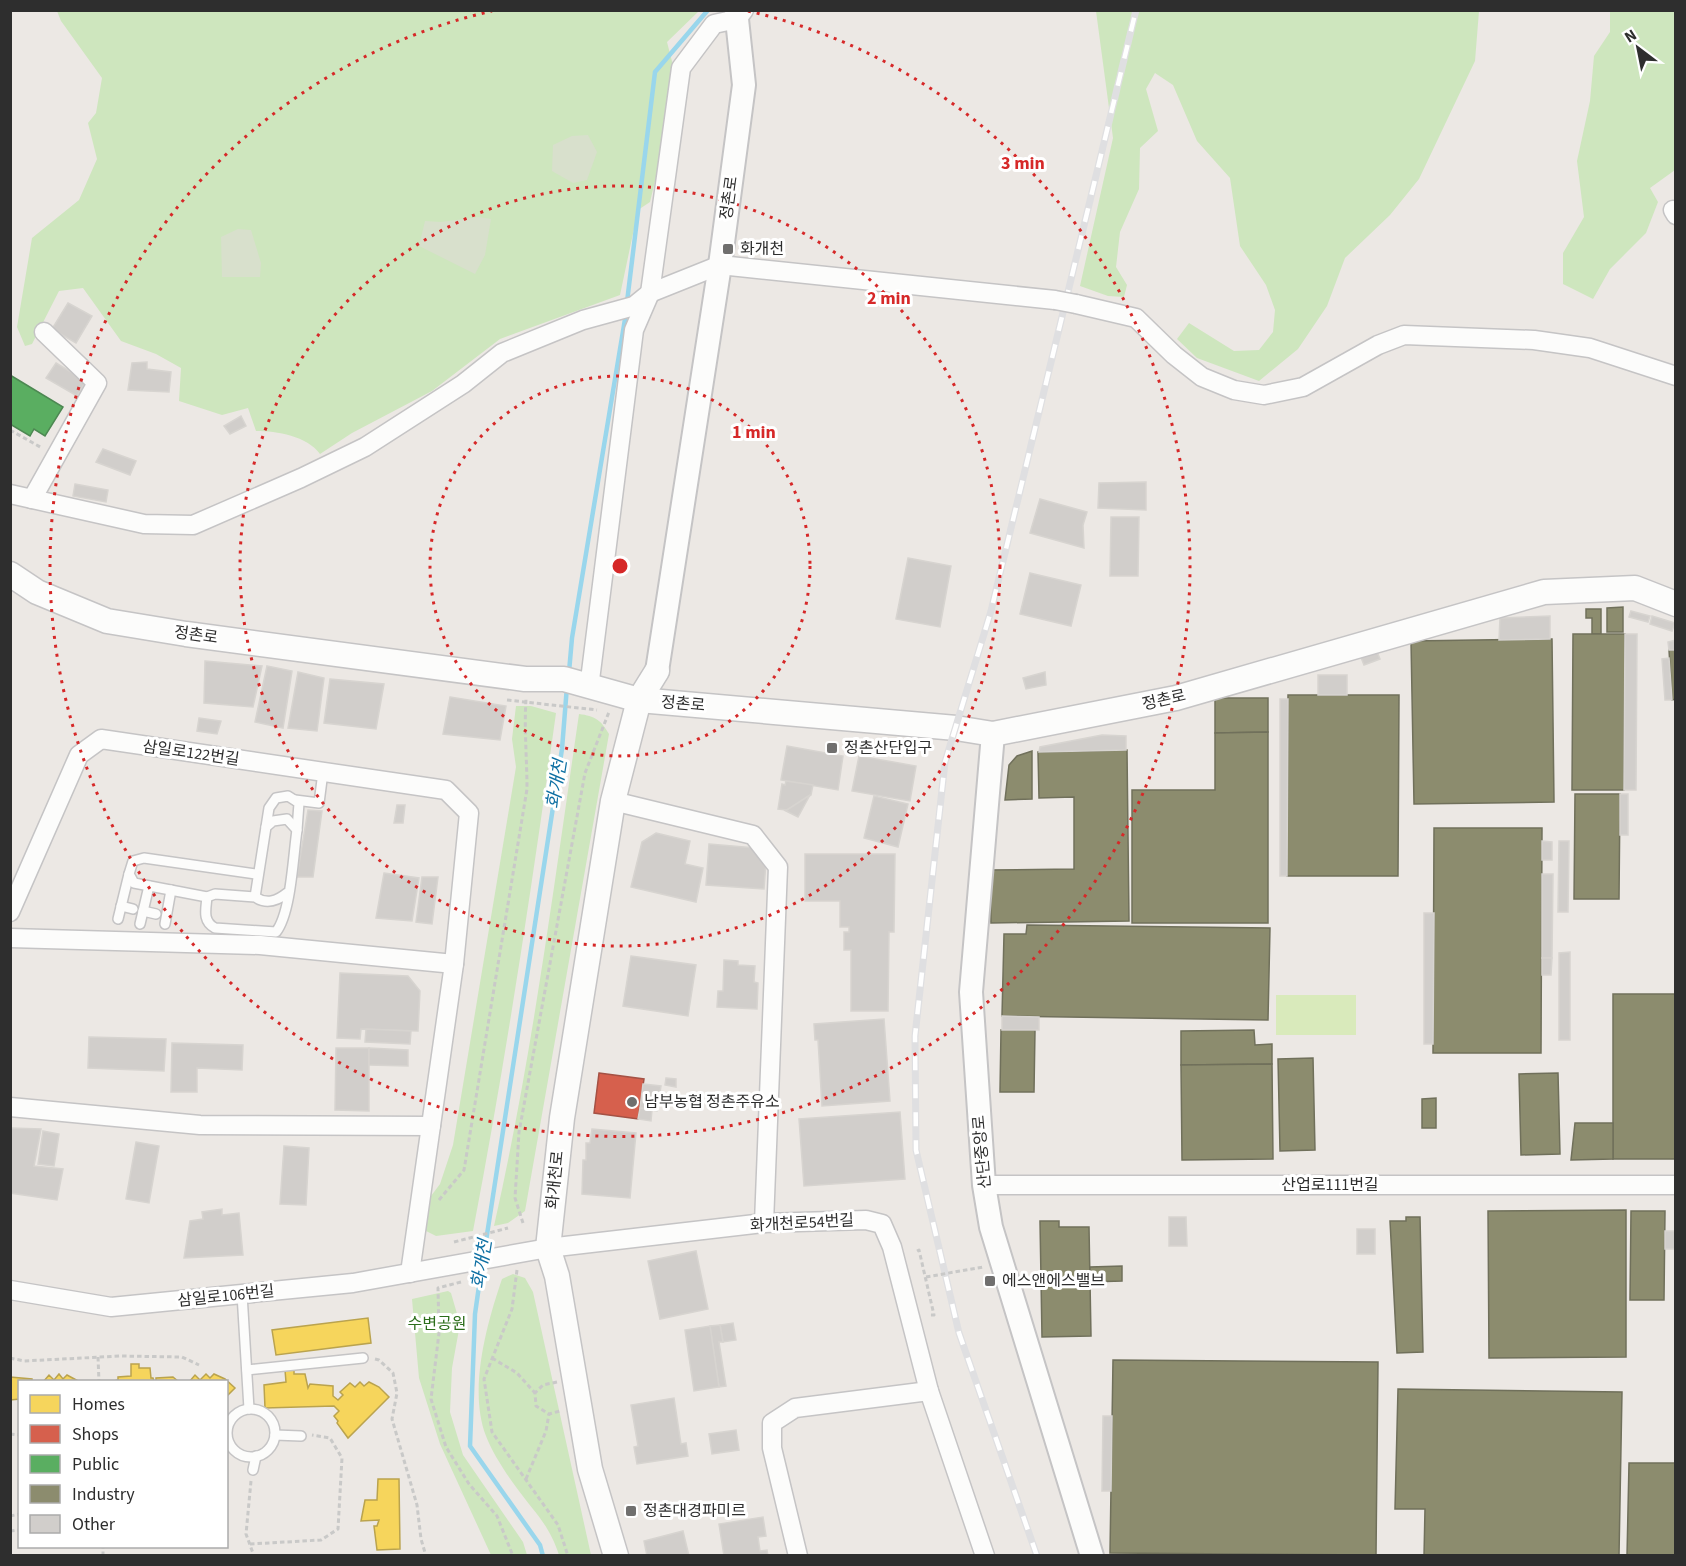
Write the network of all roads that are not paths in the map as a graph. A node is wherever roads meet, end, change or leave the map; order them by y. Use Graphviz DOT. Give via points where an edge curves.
graph roads {
  1 [pos="739,13"];
  2 [pos="720,265"];
  3 [pos="650,293"];
  4 [pos="44,332"];
  5 [pos="1676,376"];
  6 [pos="10,494"];
  7 [pos="32,499"];
  8 [pos="10,574"];
  9 [pos="1676,604"];
  10 [pos="657,671"];
  11 [pos="578,683"];
  12 [pos="639,700"];
  13 [pos="993,734"];
  14 [pos="323,772"];
  15 [pos="295,800"];
  16 [pos="613,801"];
  17 [pos="266,827"];
  18 [pos="297,830"];
  19 [pos="129,874"];
  20 [pos="256,874"];
  21 [pos="149,886"];
  22 [pos="171,890"];
  23 [pos="287,893"];
  24 [pos="207,897"];
  25 [pos="255,897"];
  26 [pos="271,901"];
  27 [pos="121,906"];
  28 [pos="138,910"];
  29 [pos="10,912"];
  30 [pos="156,914"];
  31 [pos="284,915"];
  32 [pos="118,919"];
  33 [pos="140,924"];
  34 [pos="165,924"];
  35 [pos="10,938"];
  36 [pos="454,964"];
  37 [pos="10,1107"];
  38 [pos="431,1126"];
  39 [pos="984,1185"];
  40 [pos="1676,1185"];
  41 [pos="764,1223"];
  42 [pos="540,1250"];
  43 [pos="441,1267"];
  44 [pos="410,1273"];
  45 [pos="10,1290"];
  46 [pos="242,1294"];
  47 [pos="363,1358"];
  48 [pos="247,1370"];
  49 [pos="929,1391"];
  50 [pos="249,1409"];
  51 [pos="228,1435"];
  52 [pos="275,1435"];
  53 [pos="301,1436"];
  54 [pos="228,1441"];
  55 [pos="256,1456"];
  56 [pos="253,1470"];
  57 [pos="615,1556"];
  58 [pos="798,1556"];
  59 [pos="985,1556"];
  60 [pos="1092,1556"];
  1 -- 2 [label="street, 정촌로" via="744,85"];
  1 -- 3 [label="street" via="714,24 681,68"];
  2 -- 3 [label="street"];
  2 -- 5 [label="street, bridge" via="1055,300 1136,318 1202,377 1234,390 1264,395 1303,387 1378,345 1404,335 1534,340 1590,348"];
  2 -- 10 [label="street, 정촌로"];
  3 -- 7 [label="street" via="634,306 583,320 502,353 463,384 365,447 193,525 144,524"];
  3 -- 11 [label="street" via="634,330"];
  4 -- 7 [label="street" via="97,383"];
  6 -- 7 [label="street"];
  8 -- 11 [label="main road, 정촌로" via="37,592 107,621 526,691"];
  9 -- 13 [label="main road, 정촌로" via="1635,588 1544,592 1176,698"];
  10 -- 12 [label="main road, 정촌로"];
  11 -- 12 [label="main road, 정촌로" via="605,702"];
  12 -- 13 [label="main road, 정촌로"];
  12 -- 16 [label="main road, 화개천로"];
  13 -- 39 [label="street, 산단중앙로" via="971,992"];
  14 -- 15 [label="lane" via="319,802"];
  14 -- 29 [label="street, 삼일로122번길" via="101,739 79,755"];
  14 -- 36 [label="street, 삼일로122번길" via="446,790 469,813"];
  15 -- 17 [label="lane" via="288,796 276,798 268,808"];
  15 -- 18 [label="lane" via="300,810"];
  16 -- 41 [label="street" via="753,835 778,867"];
  16 -- 42 [label="main road, 화개천로"];
  17 -- 18 [label="lane" via="273,821 287,819"];
  17 -- 20 [label="lane"];
  18 -- 23 [label="lane"];
  19 -- 20 [label="lane" via="133,861 144,858"];
  19 -- 21 [label="lane" via="134,883"];
  19 -- 27 [label="lane"];
  20 -- 25 [label="lane"];
  21 -- 22 [label="lane"];
  21 -- 28 [label="lane"];
  22 -- 24 [label="lane"];
  22 -- 34 [label="lane" via="172,914"];
  23 -- 26 [label="lane"];
  23 -- 31 [label="lane"];
  24 -- 25 [label="lane"];
  24 -- 31 [label="lane" via="205,915 215,928 276,932"];
  25 -- 26 [label="lane" via="262,902"];
  26 -- 31 [label="lane"];
  27 -- 28 [label="lane"];
  27 -- 32 [label="lane"];
  28 -- 30 [label="lane"];
  28 -- 33 [label="lane"];
  35 -- 36 [label="street" via="260,945"];
  36 -- 38 [label="street"];
  37 -- 38 [label="street" via="200,1125"];
  38 -- 44 [label="street"];
  39 -- 40 [label="street, 산업로111번길"];
  39 -- 60 [label="street, 산단중앙로" via="991,1227"];
  41 -- 42 [label="street, 화개천로54번길"];
  41 -- 49 [label="street, 화개천로54번길" via="866,1220 882,1224 892,1247"];
  42 -- 43 [label="street, 화개천로54번길"];
  42 -- 57 [label="main road, 화개천로" via="556,1276 590,1469"];
  43 -- 44 [label="street, 삼일로106번길"];
  44 -- 46 [label="street, 삼일로106번길"];
  45 -- 46 [label="street, 삼일로106번길" via="111,1307"];
  46 -- 48 [label="lane"];
  47 -- 48 [label="lane"];
  48 -- 50 [label="lane"];
  49 -- 58 [label="street" via="795,1408 772,1423 772,1448"];
  49 -- 59 [label="street, 화개천로54번길"];
  50 -- 51 [label="lane" via="231,1420"];
  50 -- 52 [label="lane" via="270,1419"];
  52 -- 53 [label="lane"];
  52 -- 55 [label="lane" via="268,1449"];
  54 -- 55 [label="lane" via="236,1452"];
  55 -- 56 [label="lane"];
}
